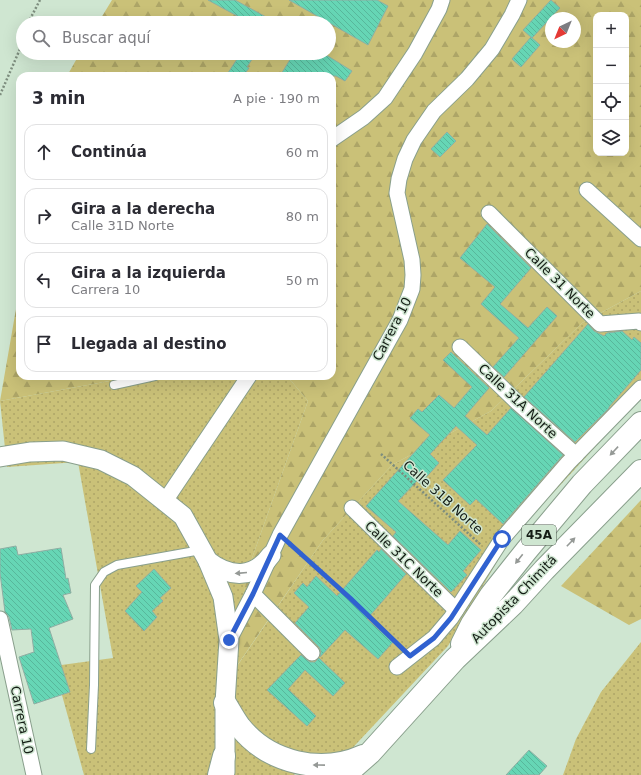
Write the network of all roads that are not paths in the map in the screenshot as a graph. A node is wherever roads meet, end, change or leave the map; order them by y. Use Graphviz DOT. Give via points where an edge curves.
graph roads {
  1 [pos="442,0"];
  2 [pos="520,0"];
  3 [pos="336,136"];
  4 [pos="587,190"];
  5 [pos="489,213"];
  6 [pos="641,239"];
  7 [pos="641,323"];
  8 [pos="460,347"];
  9 [pos="137,380"];
  10 [pos="246,380"];
  11 [pos="114,385"];
  12 [pos="641,388"];
  13 [pos="641,423"];
  14 [pos="576,455"];
  15 [pos="0,457"];
  16 [pos="641,471"];
  17 [pos="165,501"];
  18 [pos="352,508"];
  19 [pos="271,555"];
  20 [pos="205,556"];
  21 [pos="253,594"];
  22 [pos="456,610"];
  23 [pos="0,619"];
  24 [pos="229,640"];
  25 [pos="312,653"];
  26 [pos="455,659"];
  27 [pos="397,667"];
  28 [pos="225,703"];
  29 [pos="90,749"];
  30 [pos="370,753"];
  31 [pos="223,769"];
  32 [pos="34,775"];
  33 [pos="345,775"];
  1 -- 3 [label="street" via="415,53 385,98 364,117"];
  2 -- 19 [label="street, Carrera 10" via="492,49 467,79 434,111 404,159 397,193 412,260 412,289 400,320"];
  4 -- 6 [label="street"];
  5 -- 7 [label="street, Calle 31 Norte" via="600,324 639,321"];
  8 -- 14 [label="street, Calle 31A Norte"];
  9 -- 11 [label="lane"];
  10 -- 17 [label="street"];
  12 -- 14 [label="street"];
  13 -- 26 [label="highway, Autopista Chimitá / 45A, one-way" via="582,484 491,595 472,624"];
  14 -- 22 [label="street" via="502,539"];
  15 -- 17 [label="street" via="30,452 63,452 101,460 133,476"];
  26 -- 16 [label="highway, Autopista Chimitá / 45A, one-way" via="513,604"];
  17 -- 20 [label="street" via="183,516"];
  18 -- 22 [label="street, Calle 31C Norte"];
  19 -- 20 [label="street, one-way" via="260,568 241,574 223,571"];
  19 -- 21 [label="street, Carrera 10"];
  20 -- 24 [label="street" via="223,597"];
  20 -- 29 [label="lane" via="117,565 104,572 95,585 94,686"];
  21 -- 24 [label="street, Carrera 10"];
  21 -- 25 [label="street"];
  22 -- 27 [label="street" via="434,638"];
  23 -- 32 [label="street, Carrera 10"];
  24 -- 28 [label="street"];
  26 -- 30 [label="highway, Autopista Chimitá / 45A"];
  30 -- 28 [label="highway, one-way" via="343,763 328,765 285,759 266,750 250,737 240,727"];
  28 -- 31 [label="street"];
  30 -- 33 [label="highway, Autopista Chimitá / 45A"];
}
